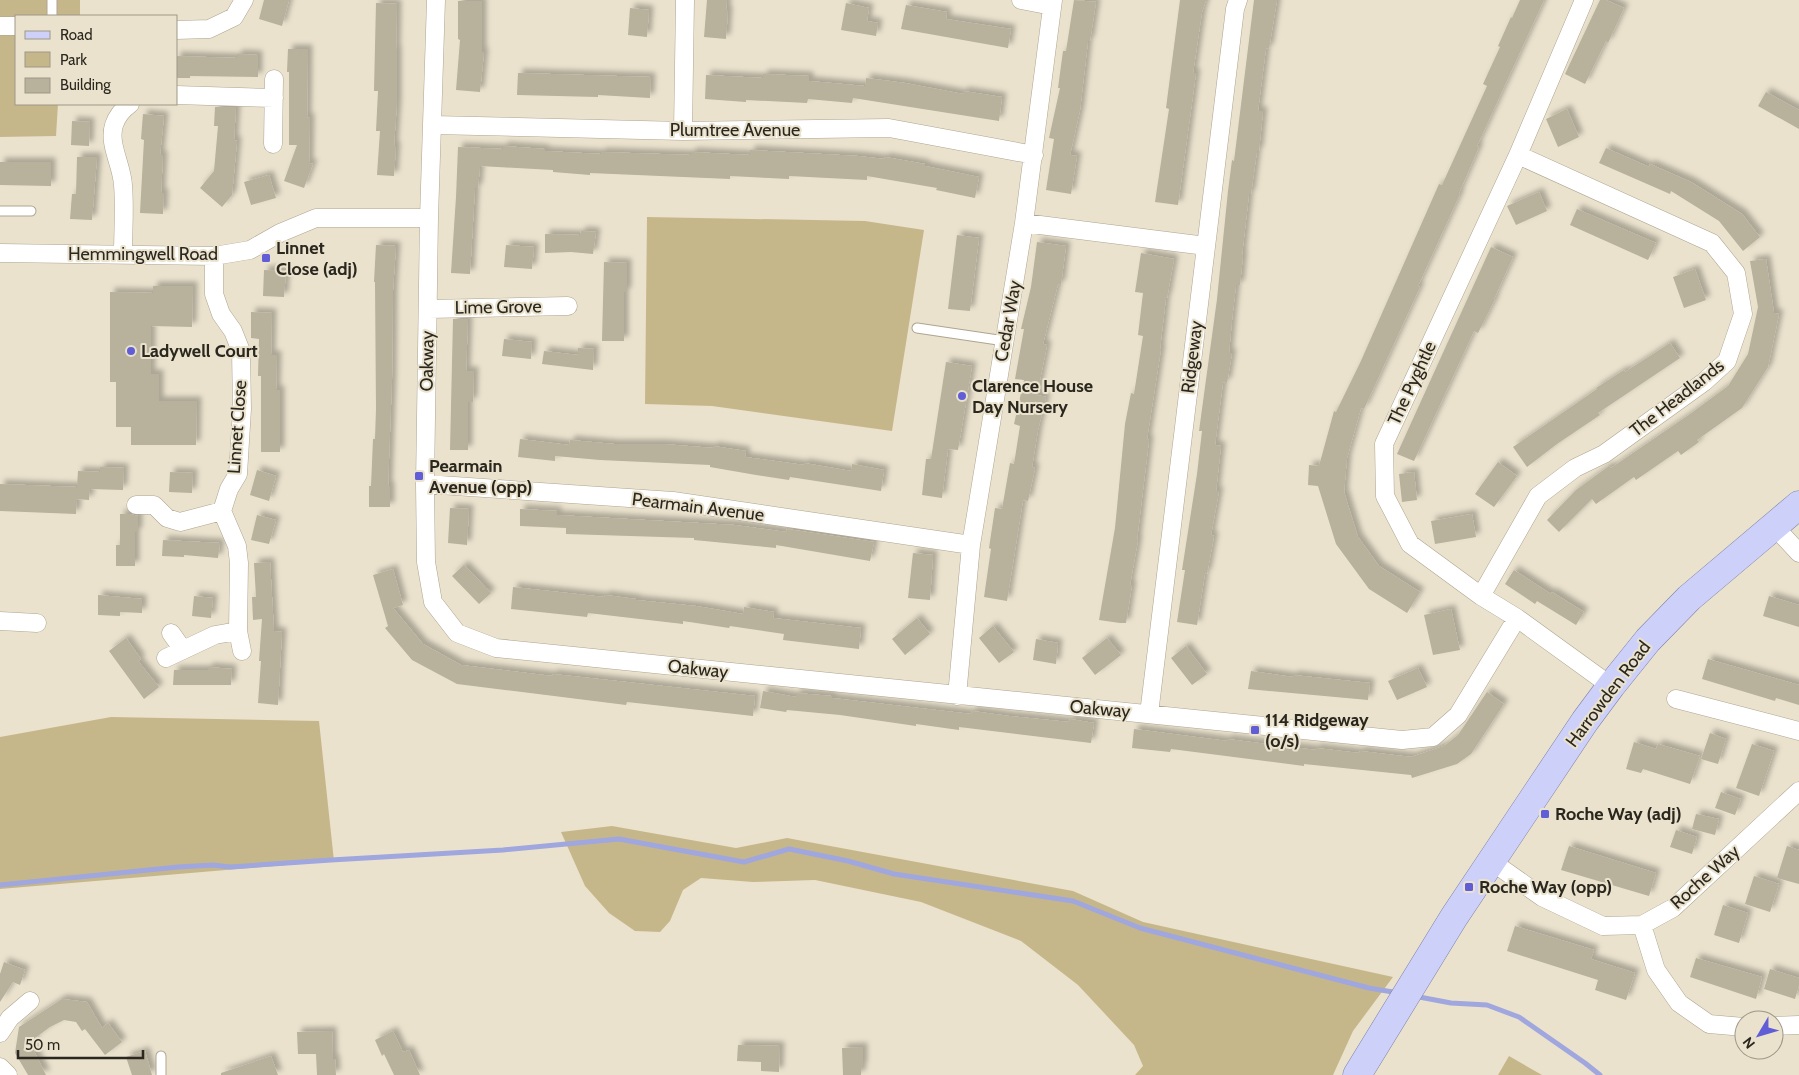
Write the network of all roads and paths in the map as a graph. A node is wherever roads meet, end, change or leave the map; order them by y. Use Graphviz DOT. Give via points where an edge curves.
graph roads {
  1 [pos="52,0"];
  2 [pos="244,0"];
  3 [pos="436,0"];
  4 [pos="684,0"];
  5 [pos="1021,0"];
  6 [pos="1238,0"];
  7 [pos="1584,0"];
  8 [pos="1052,3"];
  9 [pos="52,15"];
  10 [pos="0,26"];
  11 [pos="15,26"];
  12 [pos="178,30"];
  13 [pos="274,80"];
  14 [pos="178,95"];
  15 [pos="274,98"];
  16 [pos="129,105"];
  17 [pos="432,125"];
  18 [pos="683,131"];
  19 [pos="273,144"];
  20 [pos="1034,155"];
  21 [pos="1518,155"];
  22 [pos="0,211"];
  23 [pos="31,211"];
  24 [pos="429,218"];
  25 [pos="1024,223"];
  26 [pos="1206,246"];
  27 [pos="0,253"];
  28 [pos="123,255"];
  29 [pos="214,256"];
  30 [pos="568,306"];
  31 [pos="429,309"];
  32 [pos="917,328"];
  33 [pos="1004,341"];
  34 [pos="424,484"];
  35 [pos="136,505"];
  36 [pos="1799,505"];
  37 [pos="222,511"];
  38 [pos="1774,526"];
  39 [pos="971,545"];
  40 [pos="1799,553"];
  41 [pos="1481,596"];
  42 [pos="1517,618"];
  43 [pos="0,621"];
  44 [pos="37,623"];
  45 [pos="238,631"];
  46 [pos="171,633"];
  47 [pos="183,650"];
  48 [pos="242,651"];
  49 [pos="166,658"];
  50 [pos="1612,686"];
  51 [pos="957,696"];
  52 [pos="1676,699"];
  53 [pos="1149,714"];
  54 [pos="1799,731"];
  55 [pos="1799,791"];
  56 [pos="1491,861"];
  57 [pos="1642,926"];
  58 [pos="30,1001"];
  59 [pos="1799,1025"];
  60 [pos="1734,1026"];
  61 [pos="1784,1026"];
  62 [pos="0,1033"];
  63 [pos="161,1056"];
  64 [pos="0,1067"];
  65 [pos="1358,1072"];
  66 [pos="8,1075"];
  67 [pos="161,1075"];
  1 -- 9 [label="lane"];
  2 -- 12 [label="street" via="234,17 209,29"];
  3 -- 17 [label="street, Oakway"];
  4 -- 18 [label="street"];
  5 -- 8 [label="street, Cedar Way"];
  6 -- 26 [label="street, Ridgeway"];
  7 -- 21 [label="street, The Pyghtle"];
  8 -- 20 [label="street, Cedar Way"];
  10 -- 11 [label="street"];
  13 -- 15 [label="street"];
  14 -- 15 [label="street"];
  15 -- 19 [label="street"];
  16 -- 28 [label="street" via="114,125 113,141 123,183"];
  17 -- 18 [label="street, Plumtree Avenue"];
  17 -- 24 [label="street, Oakway"];
  18 -- 20 [label="street, Plumtree Avenue" via="889,128"];
  20 -- 25 [label="street, Cedar Way"];
  21 -- 41 [label="street, The Pyghtle" via="1384,444 1385,496 1410,544"];
  21 -- 41 [label="street, The Headlands" via="1712,243 1736,273 1743,314 1727,360 1704,382 1604,454 1575,468 1538,496"];
  22 -- 23 [label="lane"];
  24 -- 29 [label="street, Hemmingwell Road" via="316,218 250,250"];
  24 -- 31 [label="street, Oakway"];
  25 -- 26 [label="street"];
  25 -- 33 [label="street, Cedar Way"];
  26 -- 53 [label="street, Ridgeway"];
  27 -- 28 [label="street, Hemmingwell Road"];
  28 -- 29 [label="street, Hemmingwell Road"];
  29 -- 37 [label="street, Linnet Close" via="214,294 241,351 238,474"];
  30 -- 31 [label="street, Lime Grove"];
  31 -- 34 [label="street, Oakway"];
  32 -- 33 [label="lane"];
  33 -- 39 [label="street, Cedar Way"];
  34 -- 39 [label="street, Pearmain Avenue" via="673,501"];
  34 -- 51 [label="street, Oakway" via="426,562 433,602 457,633 496,648"];
  35 -- 37 [label="street" via="154,505 167,518 180,522"];
  36 -- 38 [label="main road, Harrowden Road"];
  37 -- 45 [label="street" via="237,546"];
  38 -- 40 [label="street"];
  38 -- 50 [label="main road, Harrowden Road" via="1689,598 1648,640"];
  39 -- 51 [label="street, Cedar Way"];
  41 -- 42 [label="street, The Pyghtle"];
  42 -- 50 [label="street, The Pyghtle"];
  42 -- 53 [label="street, Oakway" via="1458,715 1433,737 1402,740"];
  43 -- 44 [label="street"];
  45 -- 47 [label="street" via="215,635"];
  45 -- 48 [label="street"];
  46 -- 47 [label="street"];
  47 -- 49 [label="street"];
  50 -- 56 [label="main road, Harrowden Road"];
  51 -- 53 [label="street, Oakway"];
  52 -- 54 [label="street"];
  55 -- 57 [label="street, Roche Way" via="1673,908"];
  56 -- 57 [label="street" via="1542,896 1603,926"];
  56 -- 65 [label="main road, Harrowden Road"];
  57 -- 60 [label="street" via="1656,970 1680,1003 1709,1024"];
  58 -- 62 [label="street" via="10,1018"];
  59 -- 61 [label="street"];
  63 -- 67 [label="lane"];
  64 -- 66 [label="street"];
}
